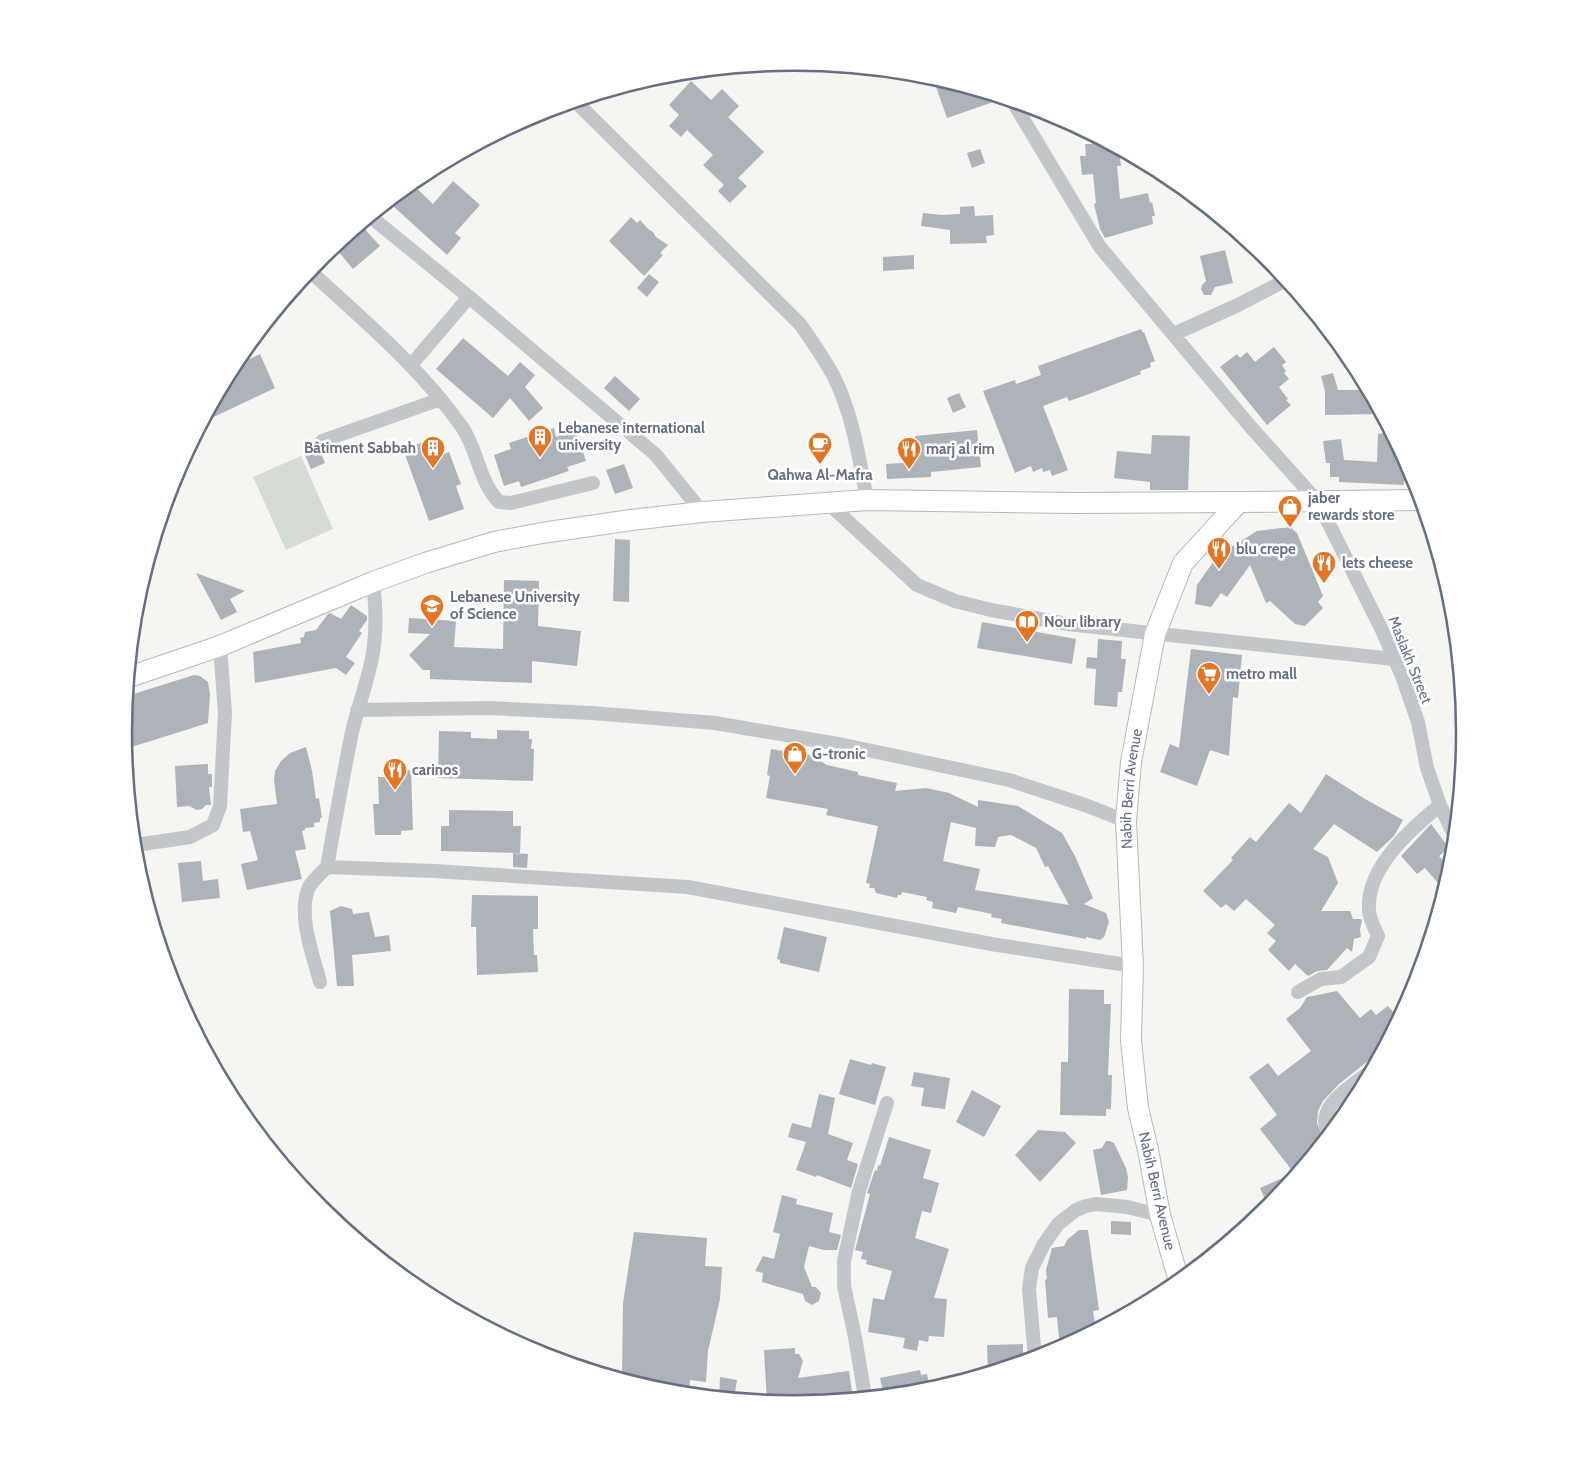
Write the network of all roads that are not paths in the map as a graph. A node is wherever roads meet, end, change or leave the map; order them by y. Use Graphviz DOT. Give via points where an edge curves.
graph roads {
  1 [pos="580,106"];
  2 [pos="1019,111"];
  3 [pos="376,221"];
  4 [pos="316,276"];
  5 [pos="1279,283"];
  6 [pos="469,297"];
  7 [pos="1174,334"];
  8 [pos="411,365"];
  9 [pos="441,399"];
  10 [pos="322,441"];
  11 [pos="593,483"];
  12 [pos="867,500"];
  13 [pos="1413,500"];
  14 [pos="1239,502"];
  15 [pos="1318,502"];
  16 [pos="828,503"];
  17 [pos="702,512"];
  18 [pos="374,582"];
  19 [pos="1155,634"];
  20 [pos="220,646"];
  21 [pos="1394,659"];
  22 [pos="134,675"];
  23 [pos="357,710"];
  24 [pos="1440,805"];
  25 [pos="1126,821"];
  26 [pos="1450,826"];
  27 [pos="143,844"];
  28 [pos="327,867"];
  29 [pos="1133,966"];
  30 [pos="320,982"];
  31 [pos="1298,992"];
  32 [pos="1356,1083"];
  33 [pos="887,1103"];
  34 [pos="1325,1129"];
  35 [pos="1160,1215"];
  36 [pos="1177,1273"];
  37 [pos="1034,1350"];
  38 [pos="864,1391"];
  1 -- 12 [label="street" via="800,324 822,355 846,405"];
  2 -- 7 [label="street, Maslakh Street" via="1100,246"];
  3 -- 6 [label="street"];
  4 -- 8 [label="street"];
  5 -- 7 [label="street"];
  6 -- 8 [label="street"];
  6 -- 17 [label="street" via="656,455"];
  7 -- 15 [label="street, Maslakh Street"];
  8 -- 9 [label="street"];
  9 -- 10 [label="street"];
  9 -- 11 [label="street" via="464,429 490,494 498,502 511,503"];
  12 -- 14 [label="street"];
  12 -- 16 [label="street"];
  13 -- 15 [label="street"];
  14 -- 15 [label="street"];
  14 -- 19 [label="street, Nabih Berri Avenue" via="1183,563"];
  15 -- 21 [label="street, Maslakh Street"];
  16 -- 17 [label="street"];
  16 -- 19 [label="street" via="917,585 955,602 1067,624"];
  17 -- 18 [label="street" via="621,521 494,542"];
  18 -- 20 [label="street"];
  18 -- 23 [label="street" via="372,659"];
  19 -- 21 [label="street"];
  19 -- 25 [label="street, Nabih Berri Avenue" via="1131,762"];
  20 -- 22 [label="street"];
  20 -- 27 [label="street" via="225,713 220,806 213,825 190,837"];
  21 -- 24 [label="street, Maslakh Street" via="1418,722 1427,768"];
  23 -- 25 [label="street" via="489,708 715,723 844,745 1009,780"];
  23 -- 28 [label="street"];
  24 -- 26 [label="street, Maslakh Street"];
  24 -- 31 [label="street" via="1412,828 1375,879 1370,892 1369,912 1378,936 1369,957 1341,977 1321,979"];
  25 -- 29 [label="street, Nabih Berri Avenue"];
  28 -- 29 [label="street" via="688,887 991,944"];
  28 -- 30 [label="street" via="309,886 305,902 305,922"];
  29 -- 35 [label="street, Nabih Berri Avenue" via="1131,1040 1138,1108"];
  32 -- 34 [label="street" via="1328,1107 1324,1117"];
  33 -- 38 [label="street" via="859,1191 844,1261 844,1286"];
  35 -- 36 [label="street, Nabih Berri Avenue"];
  35 -- 37 [label="street" via="1096,1204 1076,1210 1058,1224 1032,1268 1029,1289"];
}
